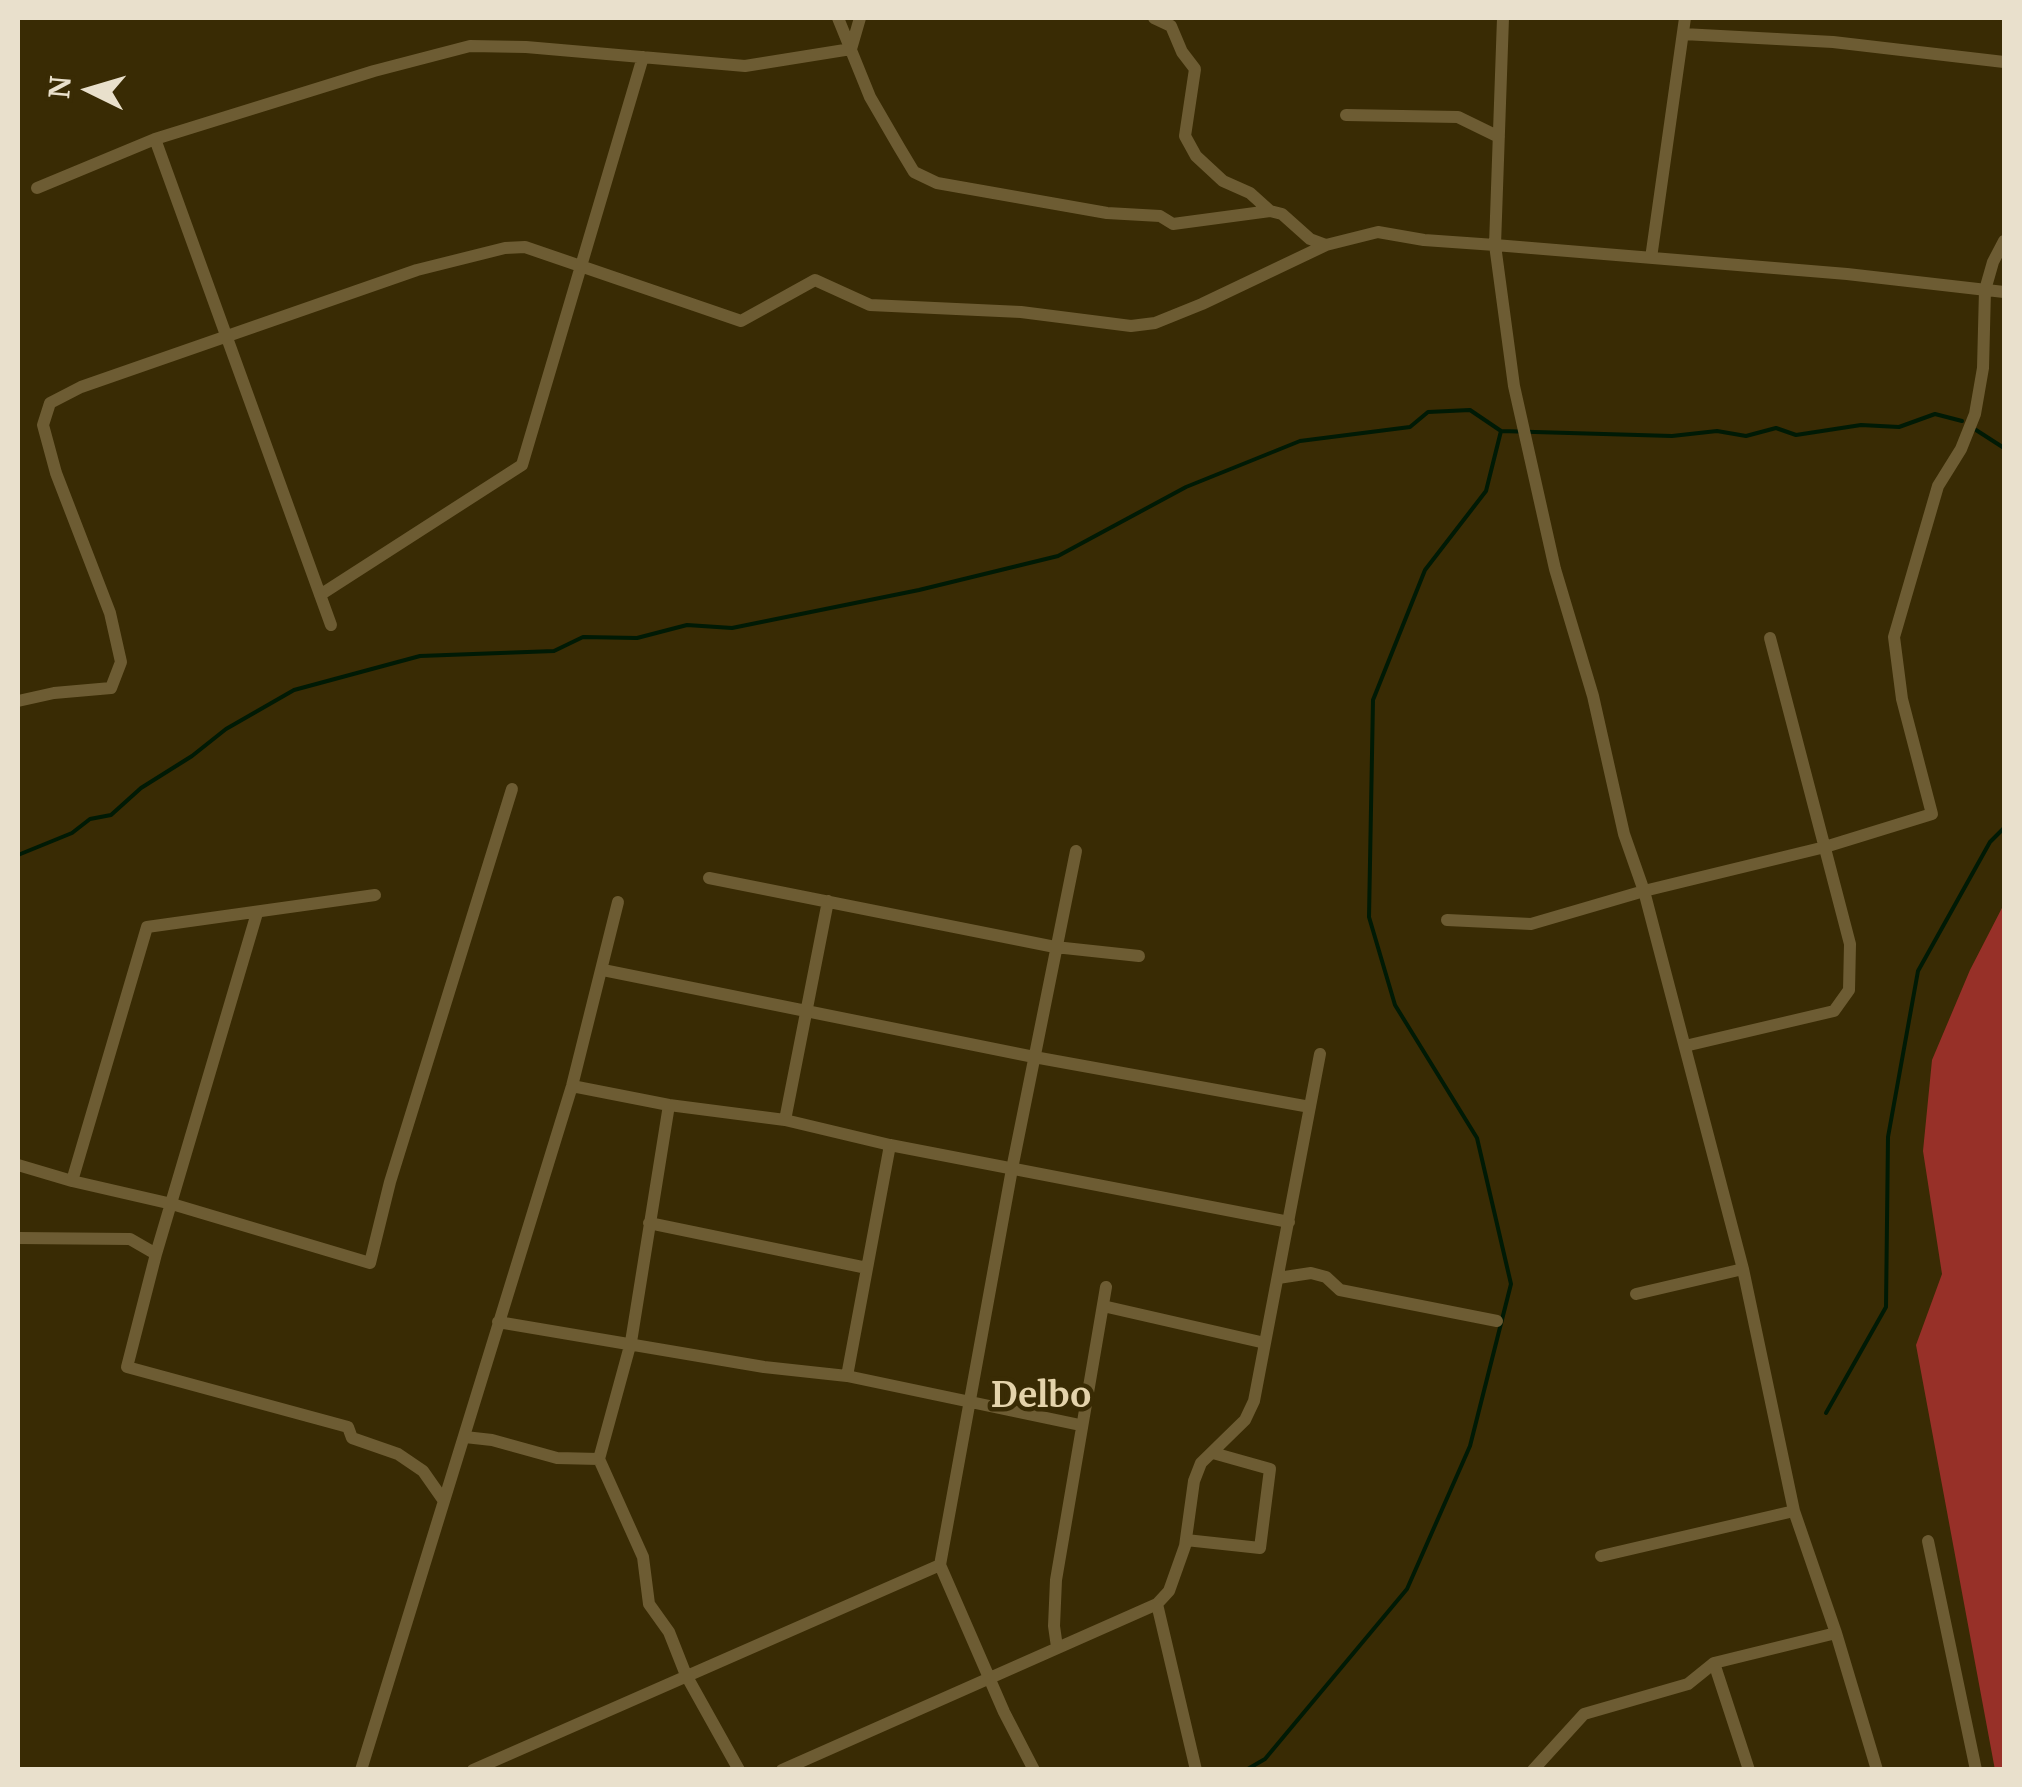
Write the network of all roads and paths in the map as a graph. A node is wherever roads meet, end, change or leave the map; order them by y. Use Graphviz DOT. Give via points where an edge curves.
graph roads {
  1 [pos="838,18"];
  2 [pos="860,18"];
  3 [pos="1154,18"];
  4 [pos="1503,18"];
  5 [pos="1685,18"];
  6 [pos="1683,34"];
  7 [pos="851,48"];
  8 [pos="643,57"];
  9 [pos="2004,62"];
  10 [pos="1346,115"];
  11 [pos="1499,136"];
  12 [pos="155,139"];
  13 [pos="36,188"];
  14 [pos="1270,210"];
  15 [pos="2004,241"];
  16 [pos="1326,245"];
  17 [pos="1495,245"];
  18 [pos="1652,258"];
  19 [pos="583,267"];
  20 [pos="1985,290"];
  21 [pos="2004,292"];
  22 [pos="226,337"];
  23 [pos="320,594"];
  24 [pos="331,625"];
  25 [pos="1770,638"];
  26 [pos="18,702"];
  27 [pos="512,789"];
  28 [pos="1825,847"];
  29 [pos="1076,851"];
  30 [pos="708,878"];
  31 [pos="1644,890"];
  32 [pos="376,896"];
  33 [pos="618,902"];
  34 [pos="828,902"];
  35 [pos="257,913"];
  36 [pos="1447,920"];
  37 [pos="1055,946"];
  38 [pos="1139,956"];
  39 [pos="604,970"];
  40 [pos="806,1012"];
  41 [pos="1685,1046"];
  42 [pos="1320,1054"];
  43 [pos="1034,1056"];
  44 [pos="572,1086"];
  45 [pos="669,1104"];
  46 [pos="1310,1107"];
  47 [pos="786,1120"];
  48 [pos="890,1146"];
  49 [pos="18,1165"];
  50 [pos="1012,1169"];
  51 [pos="72,1182"];
  52 [pos="172,1204"];
  53 [pos="1288,1222"];
  54 [pos="649,1224"];
  55 [pos="18,1238"];
  56 [pos="156,1254"];
  57 [pos="867,1268"];
  58 [pos="1743,1269"];
  59 [pos="1278,1278"];
  60 [pos="1106,1287"];
  61 [pos="1636,1294"];
  62 [pos="1103,1306"];
  63 [pos="1497,1321"];
  64 [pos="498,1322"];
  65 [pos="631,1342"];
  66 [pos="1265,1343"];
  67 [pos="846,1376"];
  68 [pos="969,1402"];
  69 [pos="1080,1425"];
  70 [pos="465,1437"];
  71 [pos="1213,1453"];
  72 [pos="600,1459"];
  73 [pos="444,1501"];
  74 [pos="1794,1512"];
  75 [pos="1186,1540"];
  76 [pos="1928,1541"];
  77 [pos="1602,1556"];
  78 [pos="940,1564"];
  79 [pos="1157,1604"];
  80 [pos="1836,1633"];
  81 [pos="1057,1647"];
  82 [pos="1714,1663"];
  83 [pos="686,1675"];
  84 [pos="990,1679"];
  85 [pos="361,1770"];
  86 [pos="473,1770"];
  87 [pos="740,1770"];
  88 [pos="782,1770"];
  89 [pos="1034,1770"];
  90 [pos="1196,1770"];
  91 [pos="1533,1770"];
  92 [pos="1748,1770"];
  93 [pos="1877,1770"];
  94 [pos="1976,1770"];
  1 -- 7 [label="street"];
  2 -- 7 [label="street"];
  3 -- 14 [label="street" via="1171,26 1195,69 1185,136 1196,156"];
  4 -- 11 [label="street"];
  5 -- 6 [label="street"];
  6 -- 9 [label="street" via="1833,42"];
  6 -- 18 [label="street"];
  7 -- 8 [label="street" via="745,66"];
  7 -- 14 [label="street" via="870,97 914,172 937,184 1160,216 1173,224"];
  8 -- 12 [label="street" via="470,46"];
  8 -- 19 [label="street"];
  10 -- 11 [label="street" via="1458,117"];
  11 -- 17 [label="street"];
  12 -- 13 [label="street"];
  12 -- 22 [label="street"];
  14 -- 16 [label="street"];
  15 -- 20 [label="street"];
  16 -- 17 [label="street" via="1378,232"];
  16 -- 19 [label="street" via="1202,304 1131,326 1020,312 870,305 815,280 741,321"];
  17 -- 18 [label="street"];
  17 -- 31 [label="street" via="1514,386 1555,569"];
  18 -- 20 [label="street"];
  19 -- 22 [label="street" via="525,247 505,248 418,270"];
  19 -- 23 [label="street" via="522,465"];
  20 -- 21 [label="street"];
  20 -- 28 [label="street" via="1975,414 1938,486 1894,638 1902,699 1932,814"];
  22 -- 23 [label="street"];
  22 -- 26 [label="street" via="50,403 43,425 47,441 110,613 121,662 112,688"];
  23 -- 24 [label="street"];
  25 -- 28 [label="street"];
  27 -- 52 [label="street" via="370,1263"];
  28 -- 31 [label="street"];
  28 -- 41 [label="street" via="1850,944 1849,990 1834,1011"];
  29 -- 37 [label="street"];
  30 -- 34 [label="street"];
  31 -- 36 [label="street" via="1530,924"];
  31 -- 41 [label="street"];
  32 -- 35 [label="street"];
  33 -- 39 [label="street"];
  34 -- 37 [label="street"];
  34 -- 40 [label="street"];
  35 -- 51 [label="street" via="147,928"];
  35 -- 52 [label="street"];
  37 -- 38 [label="street"];
  37 -- 43 [label="street"];
  39 -- 40 [label="street"];
  39 -- 44 [label="street"];
  40 -- 43 [label="street"];
  40 -- 47 [label="street"];
  41 -- 58 [label="street"];
  42 -- 46 [label="street"];
  43 -- 46 [label="street"];
  43 -- 50 [label="street"];
  44 -- 45 [label="street"];
  44 -- 64 [label="street"];
  45 -- 47 [label="street"];
  45 -- 54 [label="street"];
  46 -- 53 [label="street"];
  47 -- 48 [label="street"];
  48 -- 50 [label="street"];
  48 -- 57 [label="street"];
  49 -- 51 [label="street"];
  50 -- 53 [label="street"];
  50 -- 68 [label="street"];
  51 -- 52 [label="street"];
  52 -- 56 [label="street"];
  53 -- 59 [label="street"];
  54 -- 57 [label="street"];
  54 -- 65 [label="street"];
  55 -- 56 [label="street" via="130,1239"];
  56 -- 73 [label="street" via="127,1367 348,1427 352,1438 423,1471"];
  57 -- 67 [label="street"];
  58 -- 61 [label="street"];
  58 -- 74 [label="street"];
  59 -- 63 [label="street" via="1311,1273 1340,1290"];
  59 -- 66 [label="street"];
  60 -- 62 [label="street"];
  62 -- 66 [label="street"];
  62 -- 69 [label="street"];
  64 -- 65 [label="street"];
  64 -- 70 [label="street"];
  65 -- 67 [label="street"];
  65 -- 72 [label="street"];
  66 -- 71 [label="street" via="1254,1401"];
  67 -- 68 [label="street"];
  68 -- 69 [label="street"];
  68 -- 78 [label="street"];
  69 -- 81 [label="street" via="1056,1580"];
  70 -- 72 [label="street" via="557,1458"];
  70 -- 73 [label="street"];
  71 -- 75 [label="street" via="1194,1482"];
  71 -- 75 [label="street" via="1270,1469 1260,1548"];
  72 -- 83 [label="street" via="643,1558 649,1604"];
  73 -- 85 [label="street"];
  74 -- 77 [label="street"];
  74 -- 80 [label="street"];
  75 -- 79 [label="street" via="1174,1579"];
  76 -- 94 [label="street"];
  78 -- 83 [label="street"];
  78 -- 84 [label="street"];
  79 -- 81 [label="street"];
  79 -- 90 [label="street"];
  80 -- 82 [label="street"];
  80 -- 93 [label="street"];
  81 -- 84 [label="street"];
  82 -- 91 [label="street" via="1688,1684 1584,1714"];
  82 -- 92 [label="street"];
  83 -- 86 [label="street"];
  83 -- 87 [label="street"];
  84 -- 88 [label="street"];
  84 -- 89 [label="street"];
}
